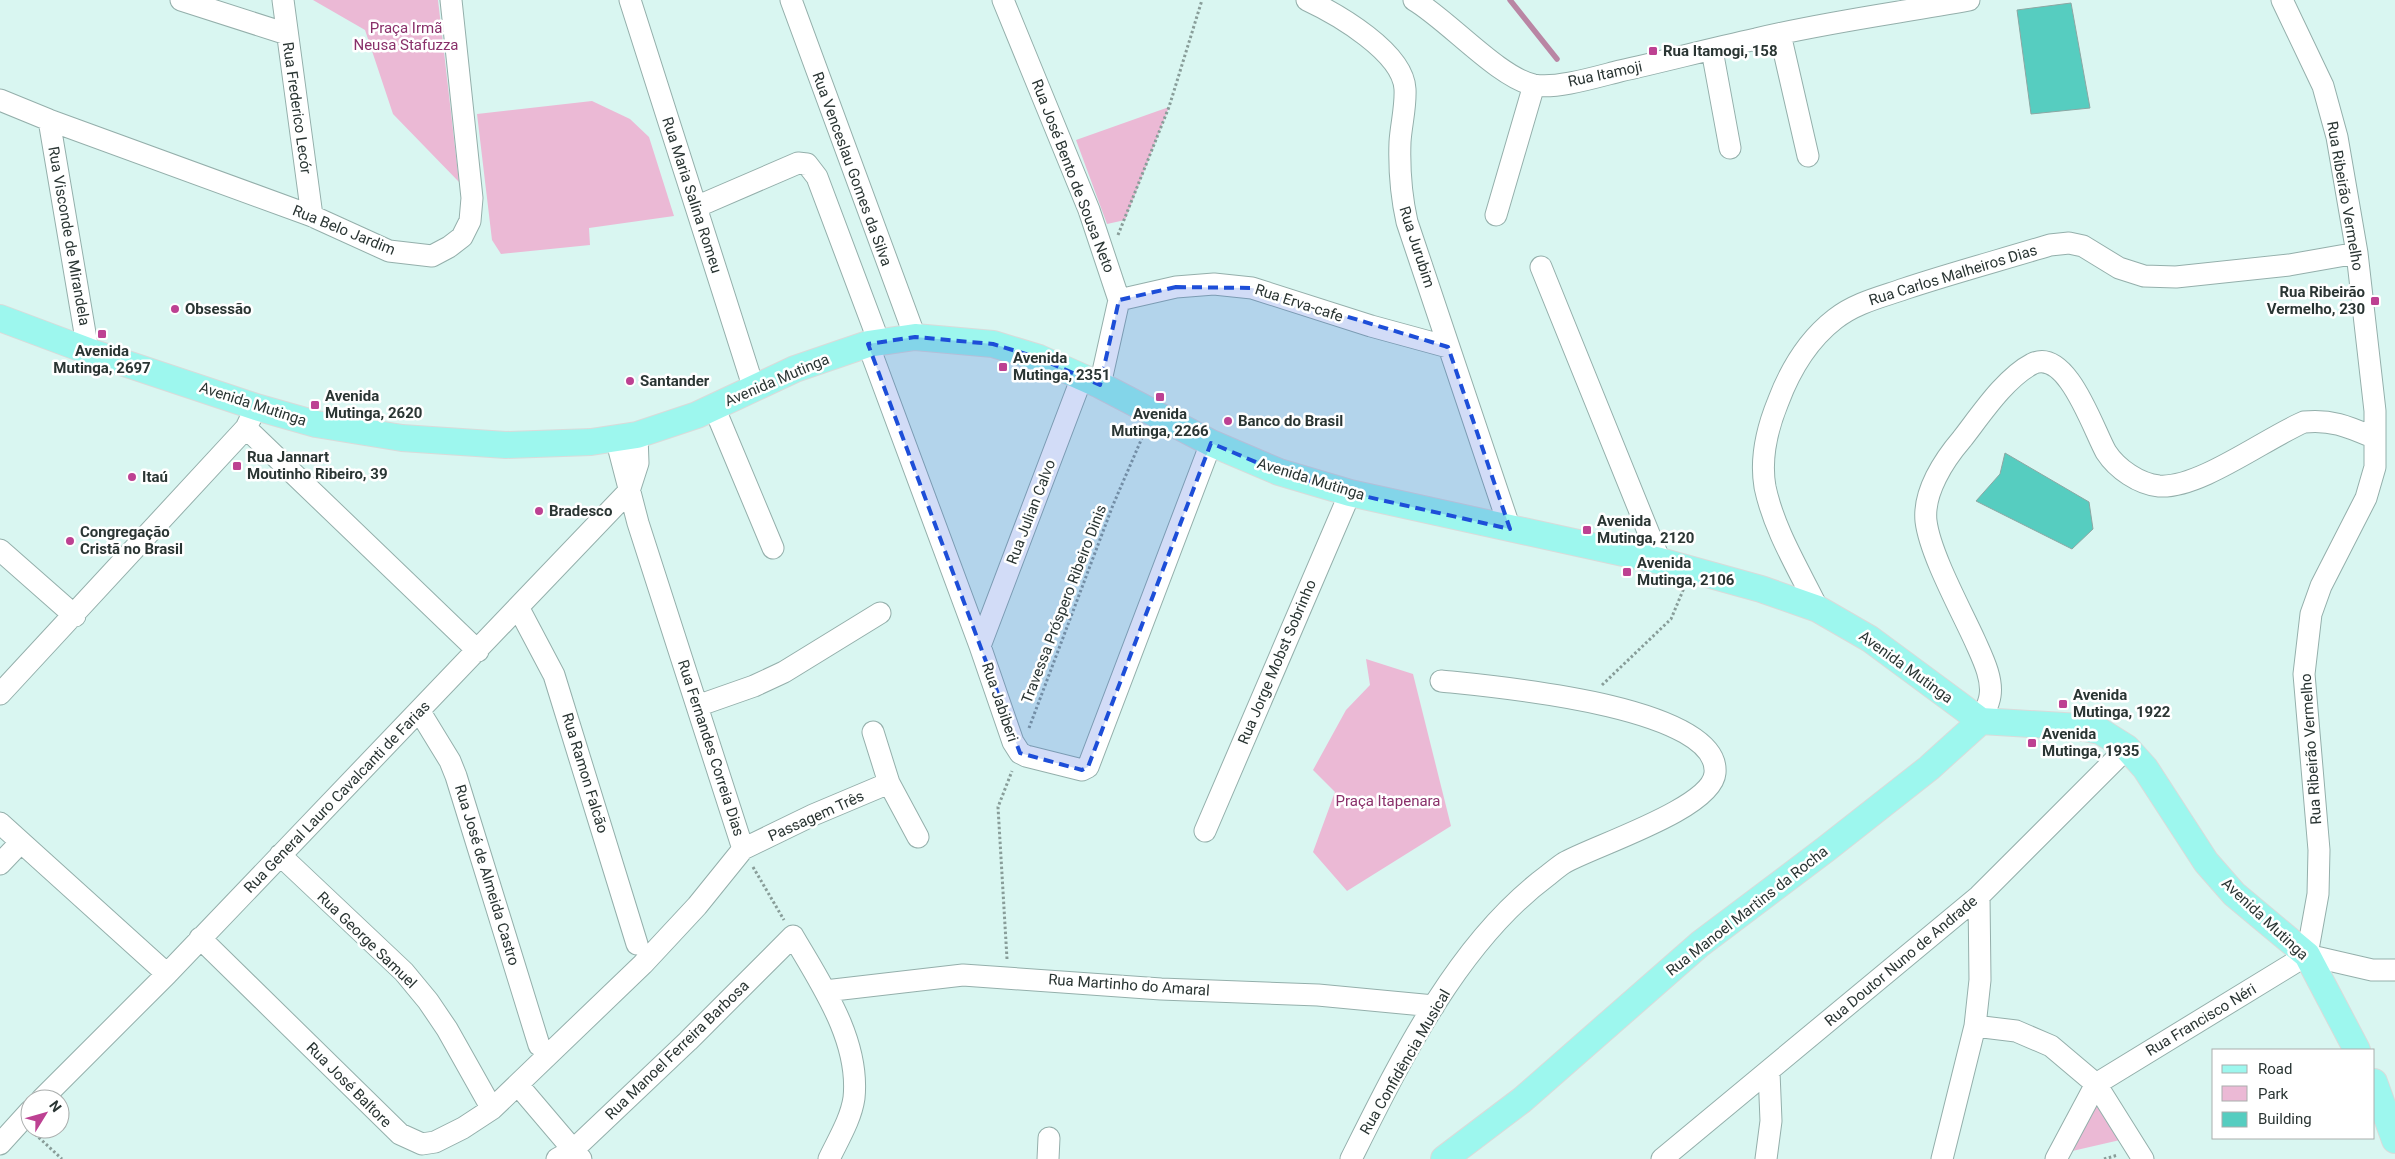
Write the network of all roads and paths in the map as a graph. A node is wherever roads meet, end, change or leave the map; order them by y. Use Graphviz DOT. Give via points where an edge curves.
graph roads {
  1 [pos="181,0"];
  2 [pos="283,0"];
  3 [pos="451,0"];
  4 [pos="630,0"];
  5 [pos="791,0"];
  6 [pos="1004,0"];
  7 [pos="1202,0"];
  8 [pos="1307,0"];
  9 [pos="1414,0"];
  10 [pos="1968,0"];
  11 [pos="2282,0"];
  12 [pos="287,34"];
  13 [pos="1780,34"];
  14 [pos="1712,50"];
  15 [pos="1534,85"];
  16 [pos="0,100"];
  17 [pos="49,120"];
  18 [pos="1730,148"];
  19 [pos="1808,156"];
  20 [pos="696,206"];
  21 [pos="1496,215"];
  22 [pos="312,216"];
  23 [pos="2357,253"];
  24 [pos="1106,260"];
  25 [pos="1541,267"];
  26 [pos="1119,300"];
  27 [pos="0,318"];
  28 [pos="915,337"];
  29 [pos="874,343"];
  30 [pos="1448,346"];
  31 [pos="88,351"];
  32 [pos="1091,381"];
  33 [pos="754,389"];
  34 [pos="714,407"];
  35 [pos="251,418"];
  36 [pos="627,436"];
  37 [pos="2375,438"];
  38 [pos="1211,443"];
  39 [pos="1139,446"];
  40 [pos="629,491"];
  41 [pos="1350,493"];
  42 [pos="1510,529"];
  43 [pos="773,548"];
  44 [pos="0,550"];
  45 [pos="1660,560"];
  46 [pos="1692,570"];
  47 [pos="518,607"];
  48 [pos="1818,609"];
  49 [pos="880,613"];
  50 [pos="74,616"];
  51 [pos="980,646"];
  52 [pos="478,651"];
  53 [pos="1441,681"];
  54 [pos="0,694"];
  55 [pos="1588,700"];
  56 [pos="697,706"];
  57 [pos="420,712"];
  58 [pos="1981,721"];
  59 [pos="872,732"];
  60 [pos="2127,748"];
  61 [pos="1020,753"];
  62 [pos="889,783"];
  63 [pos="0,823"];
  64 [pos="1204,831"];
  65 [pos="918,837"];
  66 [pos="21,842"];
  67 [pos="743,849"];
  68 [pos="280,855"];
  69 [pos="0,864"];
  70 [pos="1978,896"];
  71 [pos="793,936"];
  72 [pos="200,938"];
  73 [pos="637,944"];
  74 [pos="2307,955"];
  75 [pos="2395,970"];
  76 [pos="167,974"];
  77 [pos="1008,977"];
  78 [pos="825,991"];
  79 [pos="1434,1006"];
  80 [pos="1975,1026"];
  81 [pos="539,1044"];
  82 [pos="2356,1049"];
  83 [pos="1769,1072"];
  84 [pos="2096,1084"];
  85 [pos="518,1085"];
  86 [pos="2375,1085"];
  87 [pos="52,1089"];
  88 [pos="492,1109"];
  89 [pos="20,1122"];
  90 [pos="45,1139"];
  91 [pos="2395,1140"];
  92 [pos="0,1144"];
  93 [pos="571,1156"];
  94 [pos="62,1159"];
  95 [pos="829,1159"];
  96 [pos="1351,1159"];
  97 [pos="1444,1159"];
  98 [pos="1662,1159"];
  99 [pos="1766,1159"];
  100 [pos="1942,1159"];
  101 [pos="2056,1159"];
  102 [pos="2143,1159"];
  1 -- 12 [label="street"];
  2 -- 12 [label="street, Rua Frederico Lecór"];
  3 -- 22 [label="street, Rua Belo Jardim" via="472,198 470,221 462,236 432,256 389,251"];
  4 -- 20 [label="street, Rua Maria Salina Romeu"];
  5 -- 28 [label="street, Rua Venceslau Gomes da Silva"];
  6 -- 24 [label="street, Rua José Bento de Sousa Neto"];
  7 -- 24 [label="path" via="1169,107"];
  8 -- 30 [label="street, Rua Jurubim" via="1337,14 1373,41 1401,76 1405,89 1400,191"];
  9 -- 15 [label="street, Rua Itamoji" via="1496,65"];
  10 -- 13 [label="street, Rua Itamoji"];
  11 -- 23 [label="street, Rua Ribeirão Vermelho" via="2323,86 2337,137"];
  12 -- 22 [label="street, Rua Frederico Lecór"];
  13 -- 14 [label="street, Rua Itamoji"];
  13 -- 19 [label="street"];
  14 -- 15 [label="street, Rua Itamoji" via="1568,83"];
  14 -- 18 [label="street"];
  15 -- 21 [label="street"];
  16 -- 17 [label="street, Rua Belo Jardim"];
  17 -- 22 [label="street, Rua Belo Jardim"];
  17 -- 31 [label="street, Rua Visconde de Mirandela"];
  20 -- 29 [label="street, Rua Jabiberi" via="798,163 807,164 817,177"];
  20 -- 33 [label="street, Rua Maria Salina Romeu"];
  23 -- 37 [label="street, Rua Ribeirão Vermelho" via="2375,410"];
  23 -- 48 [label="street, Rua Carlos Malheiros Dias" via="2289,265 2176,277 2144,276 2120,268 2083,246 2069,243 2050,245 1863,303 1836,318 1810,342 1786,380 1771,419 1764,451 1766,487 1782,537"];
  24 -- 26 [label="street, Rua José Bento de Sousa Neto"];
  25 -- 45 [label="street"];
  26 -- 30 [label="street, Rua Erva-cafe" via="1176,287 1214,284 1252,288 1371,326"];
  26 -- 32 [label="street"];
  27 -- 31 [label="main road, Avenida Mutinga"];
  28 -- 29 [label="main road, Avenida Mutinga"];
  28 -- 32 [label="main road, Avenida Mutinga" via="993,344 1039,358"];
  29 -- 33 [label="main road, Avenida Mutinga" via="795,369"];
  29 -- 51 [label="street, Rua Jabiberi"];
  30 -- 42 [label="street, Rua Jurubim"];
  31 -- 35 [label="main road, Avenida Mutinga"];
  32 -- 38 [label="main road, Avenida Mutinga"];
  32 -- 51 [label="street, Rua Julian Calvo"];
  33 -- 34 [label="main road, Avenida Mutinga"];
  34 -- 36 [label="main road, Avenida Mutinga"];
  34 -- 43 [label="street"];
  35 -- 36 [label="main road, Avenida Mutinga" via="316,424 402,438 506,445 591,442"];
  35 -- 50 [label="street"];
  35 -- 52 [label="street"];
  36 -- 40 [label="street" via="638,463"];
  37 -- 58 [label="street" via="2324,420 2304,422 2197,477 2177,485 2158,486 2122,470 2107,453 2060,368 2044,361 2024,369 1998,394 1948,456 1932,487 1928,504 1926,521 1938,558 1986,667 1990,695"];
  37 -- 74 [label="street, Rua Ribeirão Vermelho" via="2375,467 2366,498 2321,586 2311,614 2304,674 2318,850 2318,894"];
  38 -- 41 [label="main road, Avenida Mutinga" via="1279,472"];
  38 -- 61 [label="street, Rua Jabiberi" via="1089,764 1082,770"];
  39 -- 61 [label="path, Travessa Próspero Ribeiro Dinis" via="1113,506"];
  40 -- 47 [label="street, Rua General Lauro Cavalcanti de Farias"];
  40 -- 56 [label="street, Rua Fernandes Correia Dias"];
  41 -- 42 [label="main road, Avenida Mutinga"];
  41 -- 64 [label="street, Rua Jorge Mobst Sobrinho"];
  42 -- 45 [label="main road, Avenida Mutinga"];
  44 -- 50 [label="street"];
  45 -- 46 [label="main road, Avenida Mutinga"];
  46 -- 48 [label="main road, Avenida Mutinga"];
  46 -- 55 [label="path" via="1671,619"];
  47 -- 52 [label="street, Rua General Lauro Cavalcanti de Farias"];
  47 -- 73 [label="street, Rua Ramon Falcão" via="554,675"];
  48 -- 58 [label="main road, Avenida Mutinga" via="1870,639"];
  49 -- 56 [label="street" via="784,672"];
  50 -- 54 [label="street"];
  51 -- 61 [label="street, Rua Jabiberi" via="1013,742"];
  52 -- 57 [label="street, Rua General Lauro Cavalcanti de Farias"];
  53 -- 55 [label="street, Rua Confidência Musical"];
  55 -- 79 [label="street, Rua Confidência Musical" via="1660,720 1689,735 1704,745 1713,758 1713,781 1661,821 1564,863 1536,885 1504,914"];
  56 -- 67 [label="street, Rua Fernandes Correia Dias"];
  57 -- 68 [label="street, Rua General Lauro Cavalcanti de Farias"];
  57 -- 81 [label="street, Rua José de Almeida Castro" via="456,776"];
  58 -- 60 [label="main road, Avenida Mutinga" via="2080,727 2100,731"];
  58 -- 97 [label="main road, Rua Manoel Martins da Rocha" via="1929,768 1700,944 1522,1100"];
  59 -- 62 [label="street"];
  60 -- 70 [label="street, Rua Doutor Nuno de Andrade"];
  60 -- 74 [label="main road, Avenida Mutinga" via="2144,768 2206,862 2234,894"];
  61 -- 77 [label="path, Travessa Próspero Ribeiro Dinis" via="998,807"];
  62 -- 65 [label="street"];
  62 -- 67 [label="street, Passagem Três" via="812,815"];
  63 -- 66 [label="street"];
  66 -- 69 [label="street"];
  66 -- 76 [label="street"];
  67 -- 71 [label="path, Rua Fernandes Correia Dias"];
  67 -- 85 [label="street, Rua José Baltore" via="697,906 643,964"];
  68 -- 72 [label="street, Rua General Lauro Cavalcanti de Farias"];
  68 -- 88 [label="street, Rua George Samuel" via="410,979 447,1029"];
  70 -- 80 [label="street" via="1980,980"];
  70 -- 83 [label="street, Rua Doutor Nuno de Andrade"];
  71 -- 78 [label="street"];
  71 -- 93 [label="street, Rua Manoel Ferreira Barbosa"];
  72 -- 76 [label="street, Rua General Lauro Cavalcanti de Farias"];
  72 -- 88 [label="street, Rua José Baltore" via="400,1134 422,1144 434,1142"];
  74 -- 75 [label="street" via="2372,970"];
  74 -- 82 [label="main road, Avenida Mutinga"];
  74 -- 84 [label="street, Rua Francisco Néri"];
  76 -- 87 [label="street, Rua General Lauro Cavalcanti de Farias"];
  77 -- 78 [label="street, Rua Martinho do Amaral" via="963,975"];
  77 -- 79 [label="street, Rua Martinho do Amaral" via="1161,989 1318,995"];
  78 -- 95 [label="street" via="851,1054 854,1077 854,1100"];
  79 -- 96 [label="street, Rua Confidência Musical"];
  80 -- 84 [label="street" via="2016,1031 2050,1046"];
  80 -- 100 [label="street"];
  83 -- 98 [label="street, Rua Doutor Nuno de Andrade"];
  83 -- 99 [label="street" via="1771,1121"];
  84 -- 101 [label="street"];
  84 -- 102 [label="street"];
  85 -- 88 [label="street, Rua José Baltore"];
  85 -- 93 [label="street"];
  86 -- 91 [label="main road"];
  89 -- 92 [label="street"];
  90 -- 94 [label="path"];
}
